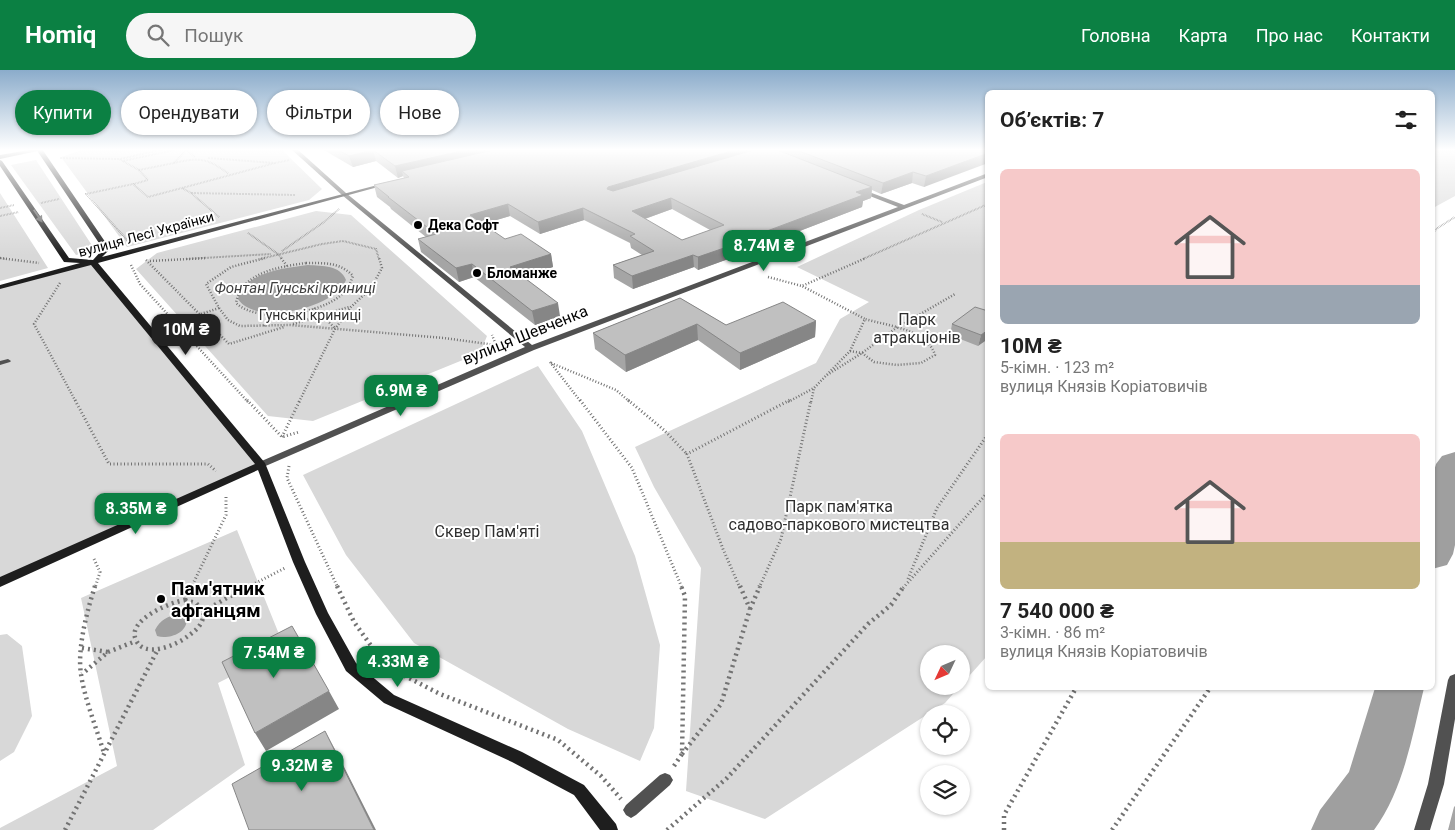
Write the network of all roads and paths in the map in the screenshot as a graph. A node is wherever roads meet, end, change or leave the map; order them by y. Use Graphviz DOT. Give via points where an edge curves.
graph roads {
  1 [pos="15,184"];
  2 [pos="64,184"];
  3 [pos="131,184"];
  4 [pos="133,184"];
  5 [pos="194,184"];
  6 [pos="333,184"];
  7 [pos="381,184"];
  8 [pos="961,184"];
  9 [pos="850,186"];
  10 [pos="182,188"];
  11 [pos="191,193"];
  12 [pos="344,194"];
  13 [pos="62,198"];
  14 [pos="320,200"];
  15 [pos="40,203"];
  16 [pos="16,205"];
  17 [pos="985,205"];
  18 [pos="904,207"];
  19 [pos="0,208"];
  20 [pos="20,212"];
  21 [pos="922,214"];
  22 [pos="0,216"];
  23 [pos="1455,217"];
  24 [pos="223,221"];
  25 [pos="943,222"];
  26 [pos="1435,230"];
  27 [pos="250,234"];
  28 [pos="131,244"];
  29 [pos="278,254"];
  30 [pos="0,258"];
  31 [pos="134,261"];
  32 [pos="93,262"];
  33 [pos="42,264"];
  34 [pos="287,266"];
  35 [pos="64,276"];
  36 [pos="768,277"];
  37 [pos="802,286"];
  38 [pos="0,287"];
  39 [pos="954,294"];
  40 [pos="350,307"];
  41 [pos="219,308"];
  42 [pos="314,308"];
  43 [pos="201,314"];
  44 [pos="274,315"];
  45 [pos="322,316"];
  46 [pos="865,319"];
  47 [pos="290,325"];
  48 [pos="264,327"];
  49 [pos="896,328"];
  50 [pos="336,329"];
  51 [pos="487,330"];
  52 [pos="496,345"];
  53 [pos="531,348"];
  54 [pos="850,350"];
  55 [pos="862,353"];
  56 [pos="487,355"];
  57 [pos="8,361"];
  58 [pos="0,363"];
  59 [pos="820,380"];
  60 [pos="814,388"];
  61 [pos="305,431"];
  62 [pos="282,437"];
  63 [pos="985,438"];
  64 [pos="291,450"];
  65 [pos="686,454"];
  66 [pos="208,464"];
  67 [pos="260,465"];
  68 [pos="226,481"];
  69 [pos="985,495"];
  70 [pos="94,559"];
  71 [pos="299,562"];
  72 [pos="0,582"];
  73 [pos="906,583"];
  74 [pos="185,600"];
  75 [pos="750,609"];
  76 [pos="204,611"];
  77 [pos="136,641"];
  78 [pos="82,648"];
  79 [pos="158,649"];
  80 [pos="108,652"];
  81 [pos="81,674"];
  82 [pos="1455,680"];
  83 [pos="1075,690"];
  84 [pos="1209,690"];
  85 [pos="104,753"];
  86 [pos="682,754"];
  87 [pos="665,780"];
  88 [pos="631,810"];
  89 [pos="65,830"];
  90 [pos="610,830"];
  91 [pos="667,830"];
  92 [pos="1004,830"];
  93 [pos="1112,830"];
  94 [pos="1422,830"];
  1 -- 32 [label="main road, one-way" via="67,260"];
  2 -- 32 [label="main road" via="107,249"];
  3 -- 28 [label="path" via="86,194"];
  4 -- 10 [label="path" via="148,196"];
  5 -- 10 [label="path"];
  6 -- 12 [label="street"];
  7 -- 12 [label="main road, вулиця Лесі Українки"];
  8 -- 18 [label="street, вулиця Шевченка"];
  9 -- 18 [label="street"];
  10 -- 11 [label="path"];
  11 -- 14 [label="path" via="301,195"];
  11 -- 24 [label="path"];
  12 -- 14 [label="main road, вулиця Лесі Українки"];
  12 -- 53 [label="street"];
  13 -- 15 [label="path"];
  14 -- 29 [label="path" via="327,205 343,205"];
  14 -- 32 [label="main road, вулиця Лесі Українки"];
  16 -- 19 [label="path"];
  17 -- 25 [label="path"];
  18 -- 53 [label="street, вулиця Шевченка"];
  20 -- 22 [label="path"];
  21 -- 25 [label="path"];
  23 -- 26 [label="path"];
  25 -- 37 [label="path"];
  27 -- 29 [label="path"];
  29 -- 34 [label="path"];
  29 -- 40 [label="path" via="343,241 376,248 382,268 371,288"];
  29 -- 41 [label="path" via="231,267 206,284"];
  29 -- 43 [label="path" via="147,261"];
  30 -- 33 [label="path"];
  31 -- 62 [label="path" via="130,266 140,284"];
  32 -- 38 [label="main road, вулиця Лесі Українки"];
  32 -- 67 [label="main road"];
  34 -- 42 [label="path" via="306,263 338,265 354,276 345,293"];
  34 -- 44 [label="path" via="253,278 235,294 236,303 242,309"];
  35 -- 66 [label="path" via="34,324 108,464"];
  36 -- 37 [label="path"];
  37 -- 46 [label="path"];
  39 -- 49 [label="path"];
  40 -- 45 [label="path"];
  40 -- 50 [label="path"];
  41 -- 43 [label="path"];
  41 -- 48 [label="path" via="228,320 240,326"];
  42 -- 44 [label="path"];
  42 -- 45 [label="path"];
  43 -- 47 [label="path" via="229,344"];
  44 -- 48 [label="path"];
  45 -- 47 [label="path"];
  45 -- 50 [label="path"];
  46 -- 49 [label="path"];
  46 -- 54 [label="path"];
  47 -- 48 [label="path"];
  47 -- 50 [label="path"];
  49 -- 55 [label="path"];
  49 -- 55 [label="path" via="918,335 932,345 935,355 921,363 897,365 874,362"];
  50 -- 52 [label="path"];
  50 -- 62 [label="path"];
  51 -- 52 [label="path"];
  52 -- 56 [label="path"];
  53 -- 64 [label="street, вулиця Шевченка"];
  54 -- 55 [label="path"];
  54 -- 59 [label="path"];
  55 -- 59 [label="path"];
  57 -- 58 [label="lane"];
  59 -- 60 [label="path"];
  60 -- 65 [label="path"];
  60 -- 75 [label="path" via="781,539"];
  61 -- 62 [label="path"];
  62 -- 64 [label="path"];
  63 -- 73 [label="path" via="937,508"];
  64 -- 67 [label="street, вулиця Шевченка"];
  64 -- 88 [label="path" via="287,478 354,622 376,654 401,674 440,694 558,740 601,776"];
  65 -- 75 [label="path"];
  65 -- 86 [label="path" via="664,430 616,390 550,362 632,468 685,596"];
  67 -- 68 [label="main road, вулиця Шевченка"];
  67 -- 71 [label="main road"];
  68 -- 72 [label="main road, вулиця Шевченка"];
  68 -- 74 [label="path" via="226,515"];
  69 -- 73 [label="path"];
  70 -- 78 [label="path" via="100,572 89,606"];
  71 -- 76 [label="path"];
  71 -- 90 [label="main road" via="322,614 352,667 389,699 517,757 578,790"];
  73 -- 91 [label="path" via="891,605 868,624 727,778"];
  74 -- 76 [label="path" via="194,601"];
  74 -- 77 [label="path" via="153,611 138,626 134,634"];
  75 -- 86 [label="path" via="721,704"];
  76 -- 79 [label="path" via="200,626 192,634 170,647"];
  77 -- 79 [label="path" via="148,649"];
  77 -- 80 [label="path"];
  78 -- 80 [label="path"];
  78 -- 81 [label="path"];
  79 -- 85 [label="path"];
  80 -- 81 [label="path"];
  81 -- 85 [label="path"];
  82 -- 94 [label="street" via="1436,784"];
  83 -- 92 [label="path" via="1004,815"];
  84 -- 93 [label="path"];
  85 -- 89 [label="path"];
  86 -- 87 [label="path"];
  87 -- 88 [label="street"];
}
